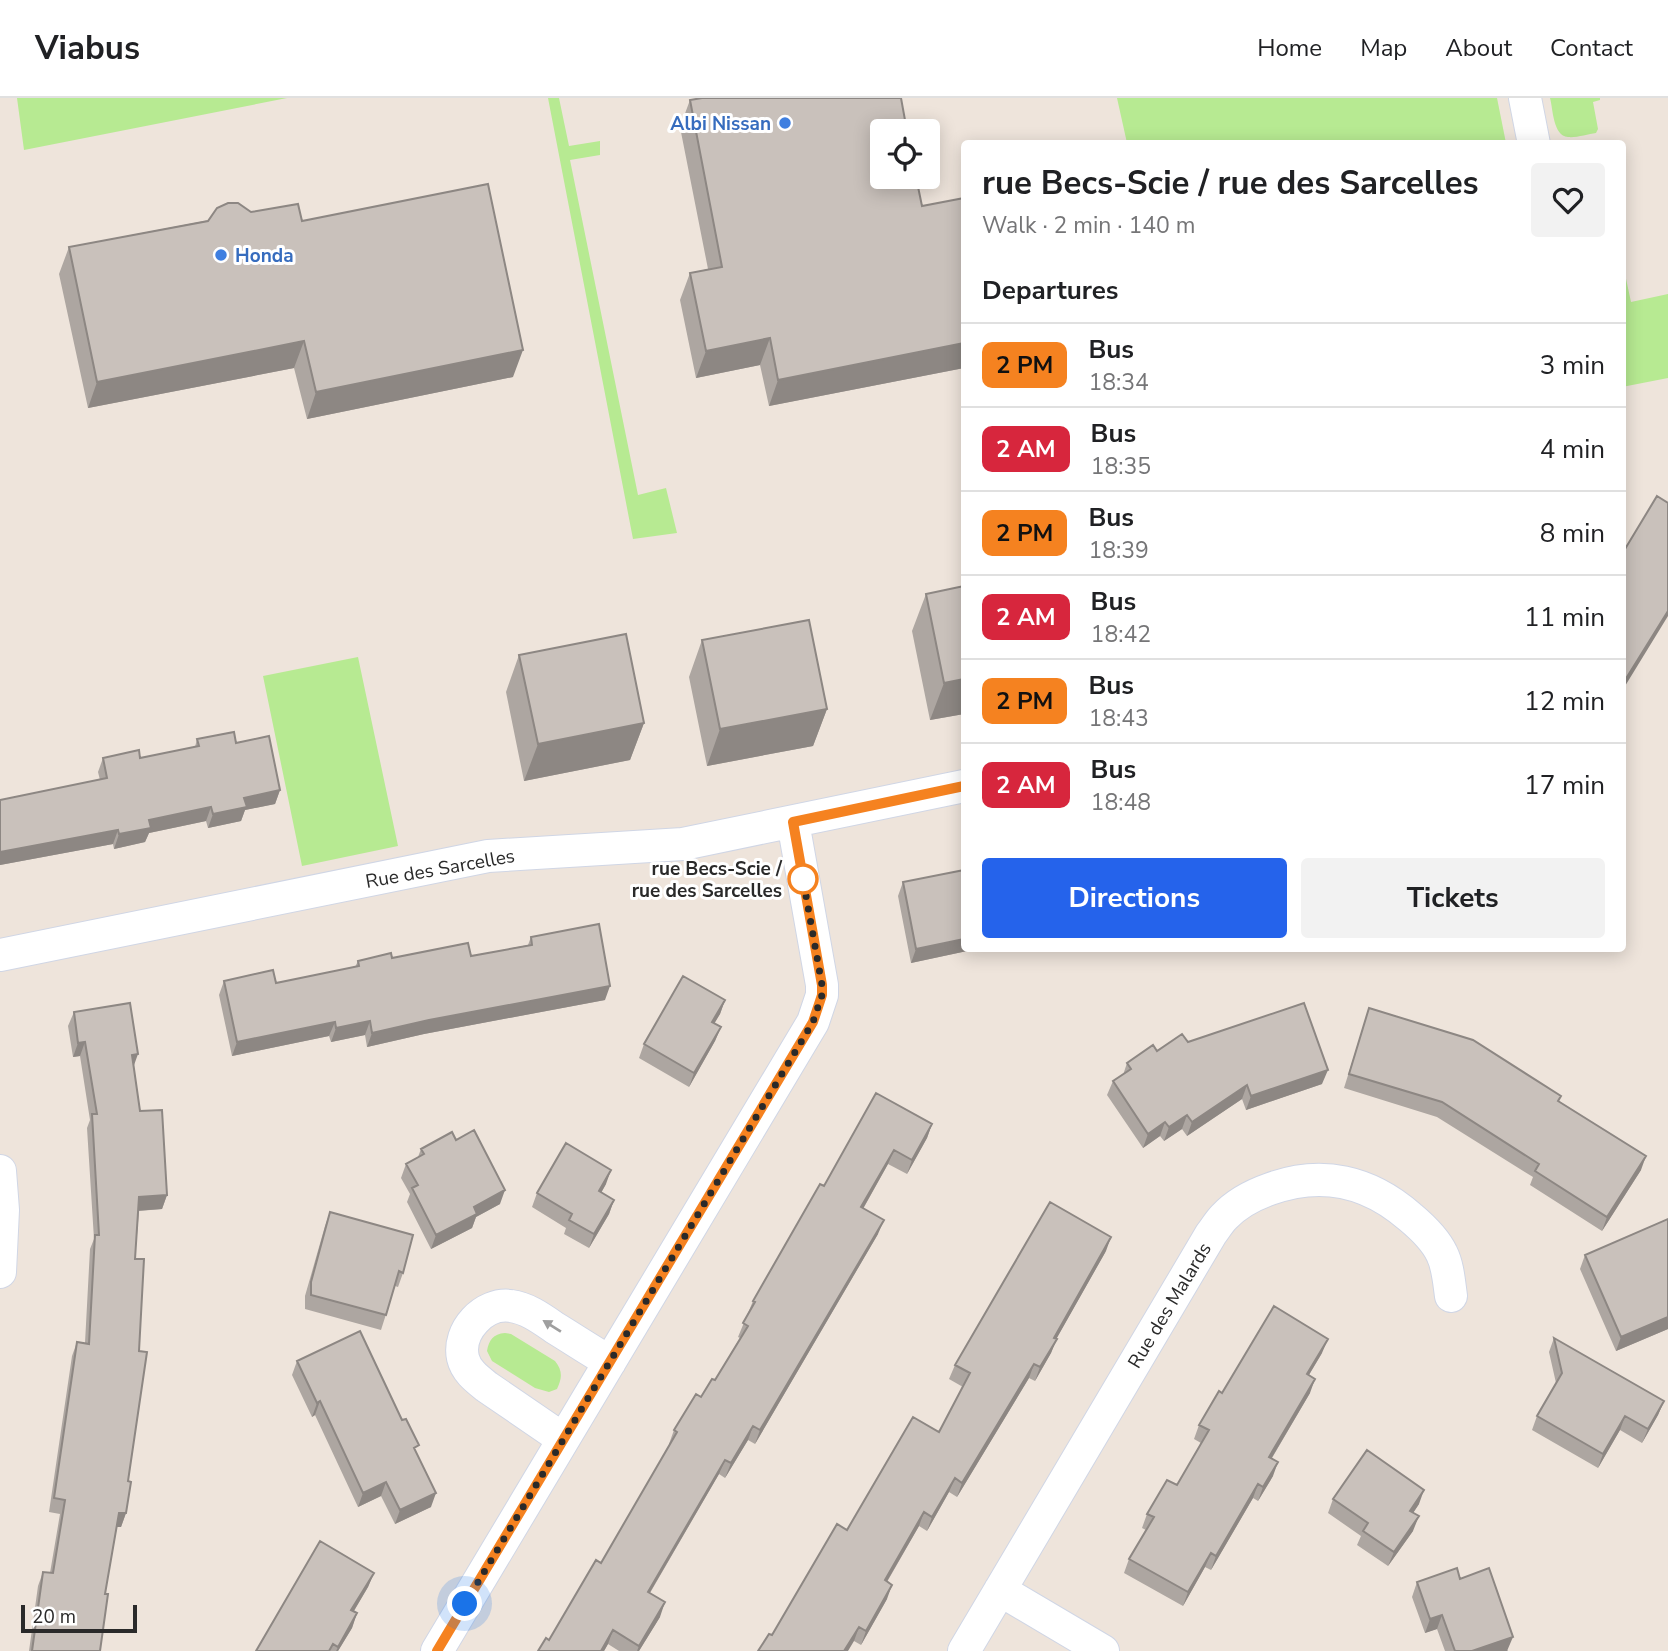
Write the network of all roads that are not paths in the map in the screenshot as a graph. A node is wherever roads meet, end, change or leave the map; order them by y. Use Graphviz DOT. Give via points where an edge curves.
graph roads {
  1 [pos="1525,98"];
  2 [pos="1533,140"];
  3 [pos="961,787"];
  4 [pos="793,822"];
  5 [pos="0,955"];
  6 [pos="0,1171"];
  7 [pos="0,1272"];
  8 [pos="1451,1296"];
  9 [pos="610,1363"];
  10 [pos="563,1439"];
  11 [pos="1000,1590"];
  12 [pos="436,1651"];
  13 [pos="964,1651"];
  14 [pos="1103,1651"];
  1 -- 2 [label="street"];
  3 -- 4 [label="street, Rue des Sarcelles"];
  4 -- 5 [label="street, Rue des Sarcelles" via="683,844 488,856"];
  4 -- 9 [label="street" via="820,969 819,1006"];
  6 -- 7 [label="street"];
  8 -- 11 [label="street, Rue des Malards" via="1436,1243 1401,1209 1375,1192 1352,1183 1303,1180 1258,1193 1238,1205 1211,1234"];
  9 -- 10 [label="street"];
  9 -- 10 [label="street, one-way" via="512,1306 491,1310 472,1322 463,1345 468,1369"];
  10 -- 12 [label="street"];
  11 -- 13 [label="street, Rue des Malards"];
  11 -- 14 [label="street"];
}
